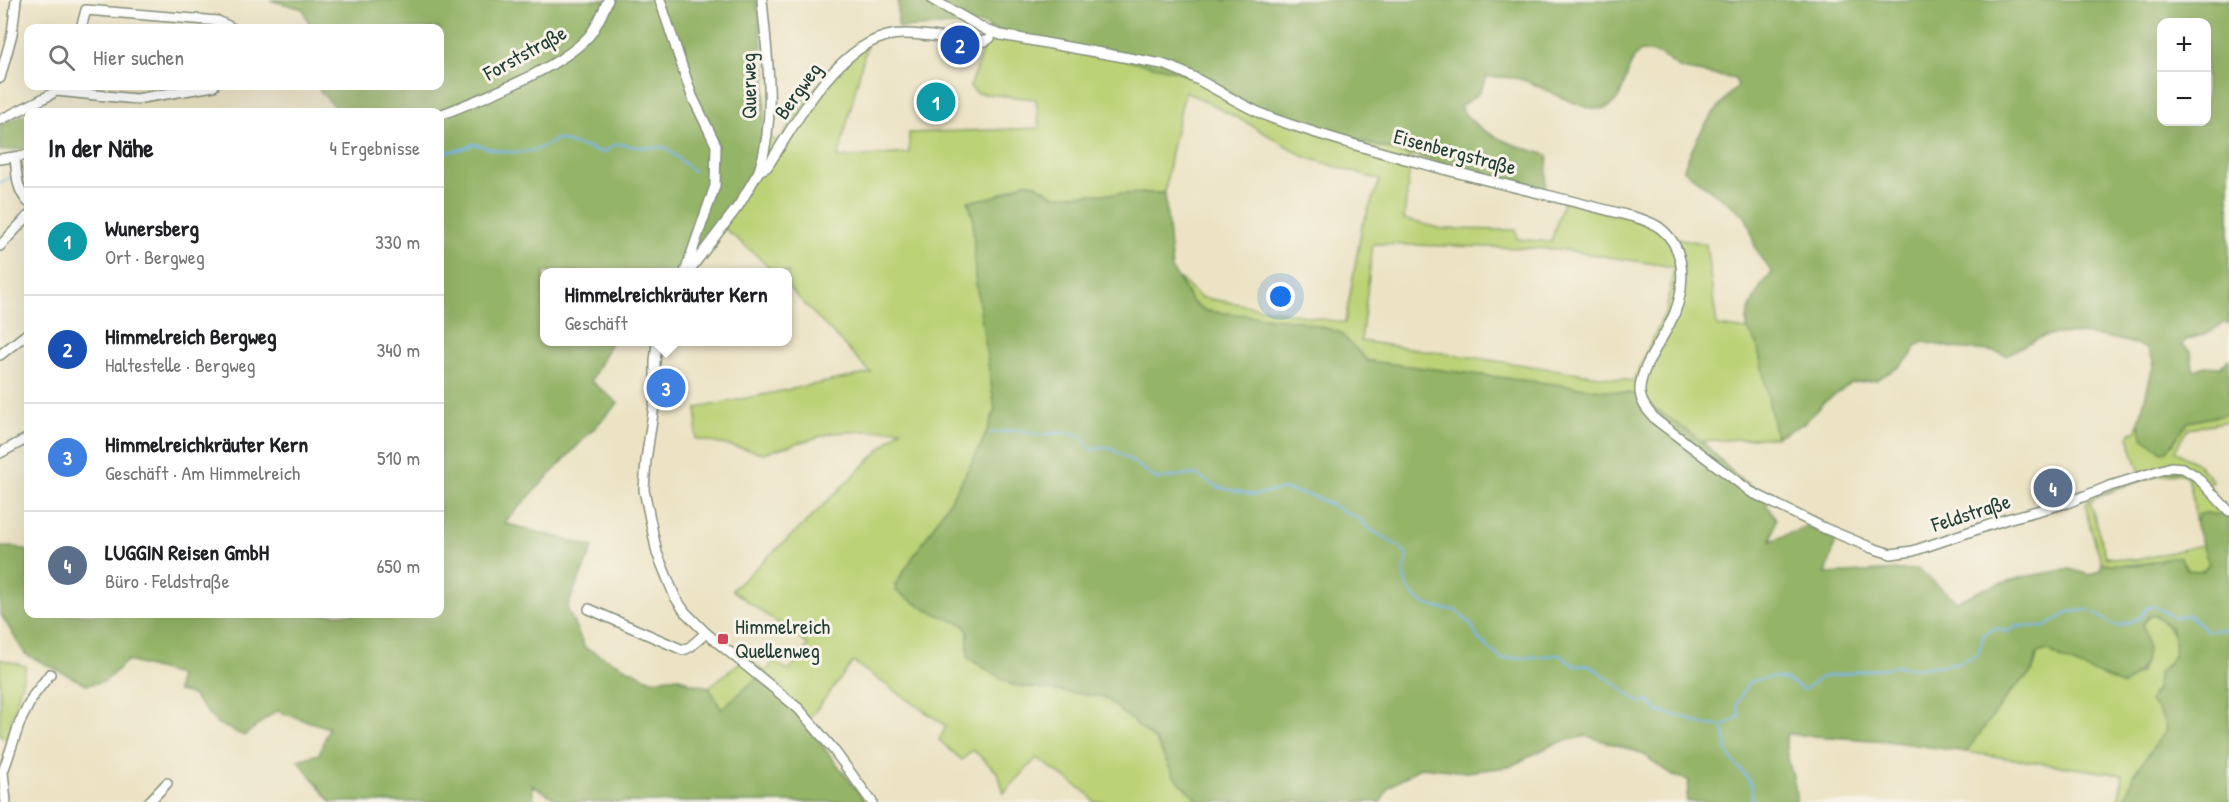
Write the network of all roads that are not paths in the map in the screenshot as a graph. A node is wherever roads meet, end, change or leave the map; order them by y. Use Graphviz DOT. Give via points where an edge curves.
graph roads {
  1 [pos="16,0"];
  2 [pos="608,0"];
  3 [pos="660,0"];
  4 [pos="762,0"];
  5 [pos="933,0"];
  6 [pos="82,24"];
  7 [pos="224,24"];
  8 [pos="992,32"];
  9 [pos="0,78"];
  10 [pos="54,90"];
  11 [pos="72,90"];
  12 [pos="190,90"];
  13 [pos="444,112"];
  14 [pos="0,120"];
  15 [pos="24,155"];
  16 [pos="15,157"];
  17 [pos="0,159"];
  18 [pos="759,171"];
  19 [pos="24,197"];
  20 [pos="24,220"];
  21 [pos="0,246"];
  22 [pos="688,268"];
  23 [pos="690,268"];
  24 [pos="24,336"];
  25 [pos="657,346"];
  26 [pos="0,355"];
  27 [pos="24,440"];
  28 [pos="0,453"];
  29 [pos="1750,492"];
  30 [pos="2229,511"];
  31 [pos="589,609"];
  32 [pos="706,633"];
  33 [pos="50,674"];
  34 [pos="167,783"];
  35 [pos="6,802"];
  36 [pos="149,802"];
  37 [pos="872,802"];
  1 -- 9 [label="street"];
  2 -- 13 [label="street, Forststraße" via="589,36 561,58 504,88"];
  3 -- 22 [label="street" via="692,96 716,145 715,186"];
  4 -- 18 [label="street, Querweg" via="770,103 765,154"];
  5 -- 8 [label="street, Eisenbergstraße"];
  6 -- 7 [label="street" via="87,10"];
  8 -- 18 [label="street, Bergweg" via="986,41 901,33 867,43 833,70 767,167"];
  8 -- 29 [label="street, Eisenbergstraße" via="1162,64 1261,114 1300,128 1653,224 1678,251 1682,282 1671,323 1644,371 1640,395 1656,420"];
  10 -- 14 [label="street"];
  11 -- 12 [label="street" via="136,99"];
  15 -- 16 [label="street"];
  16 -- 17 [label="street"];
  16 -- 19 [label="street" via="17,183"];
  18 -- 23 [label="street, Bergweg" via="739,205"];
  20 -- 21 [label="street"];
  24 -- 26 [label="street"];
  25 -- 32 [label="street" via="655,399 644,490 657,553 675,597"];
  27 -- 28 [label="street"];
  29 -- 30 [label="street, Feldstraße" via="1860,543 1898,554 2067,503 2165,468 2183,468 2196,476"];
  31 -- 32 [label="street" via="683,650"];
  32 -- 37 [label="street" via="799,709"];
  33 -- 35 [label="street" via="20,722 3,771"];
  34 -- 36 [label="street"];
}
